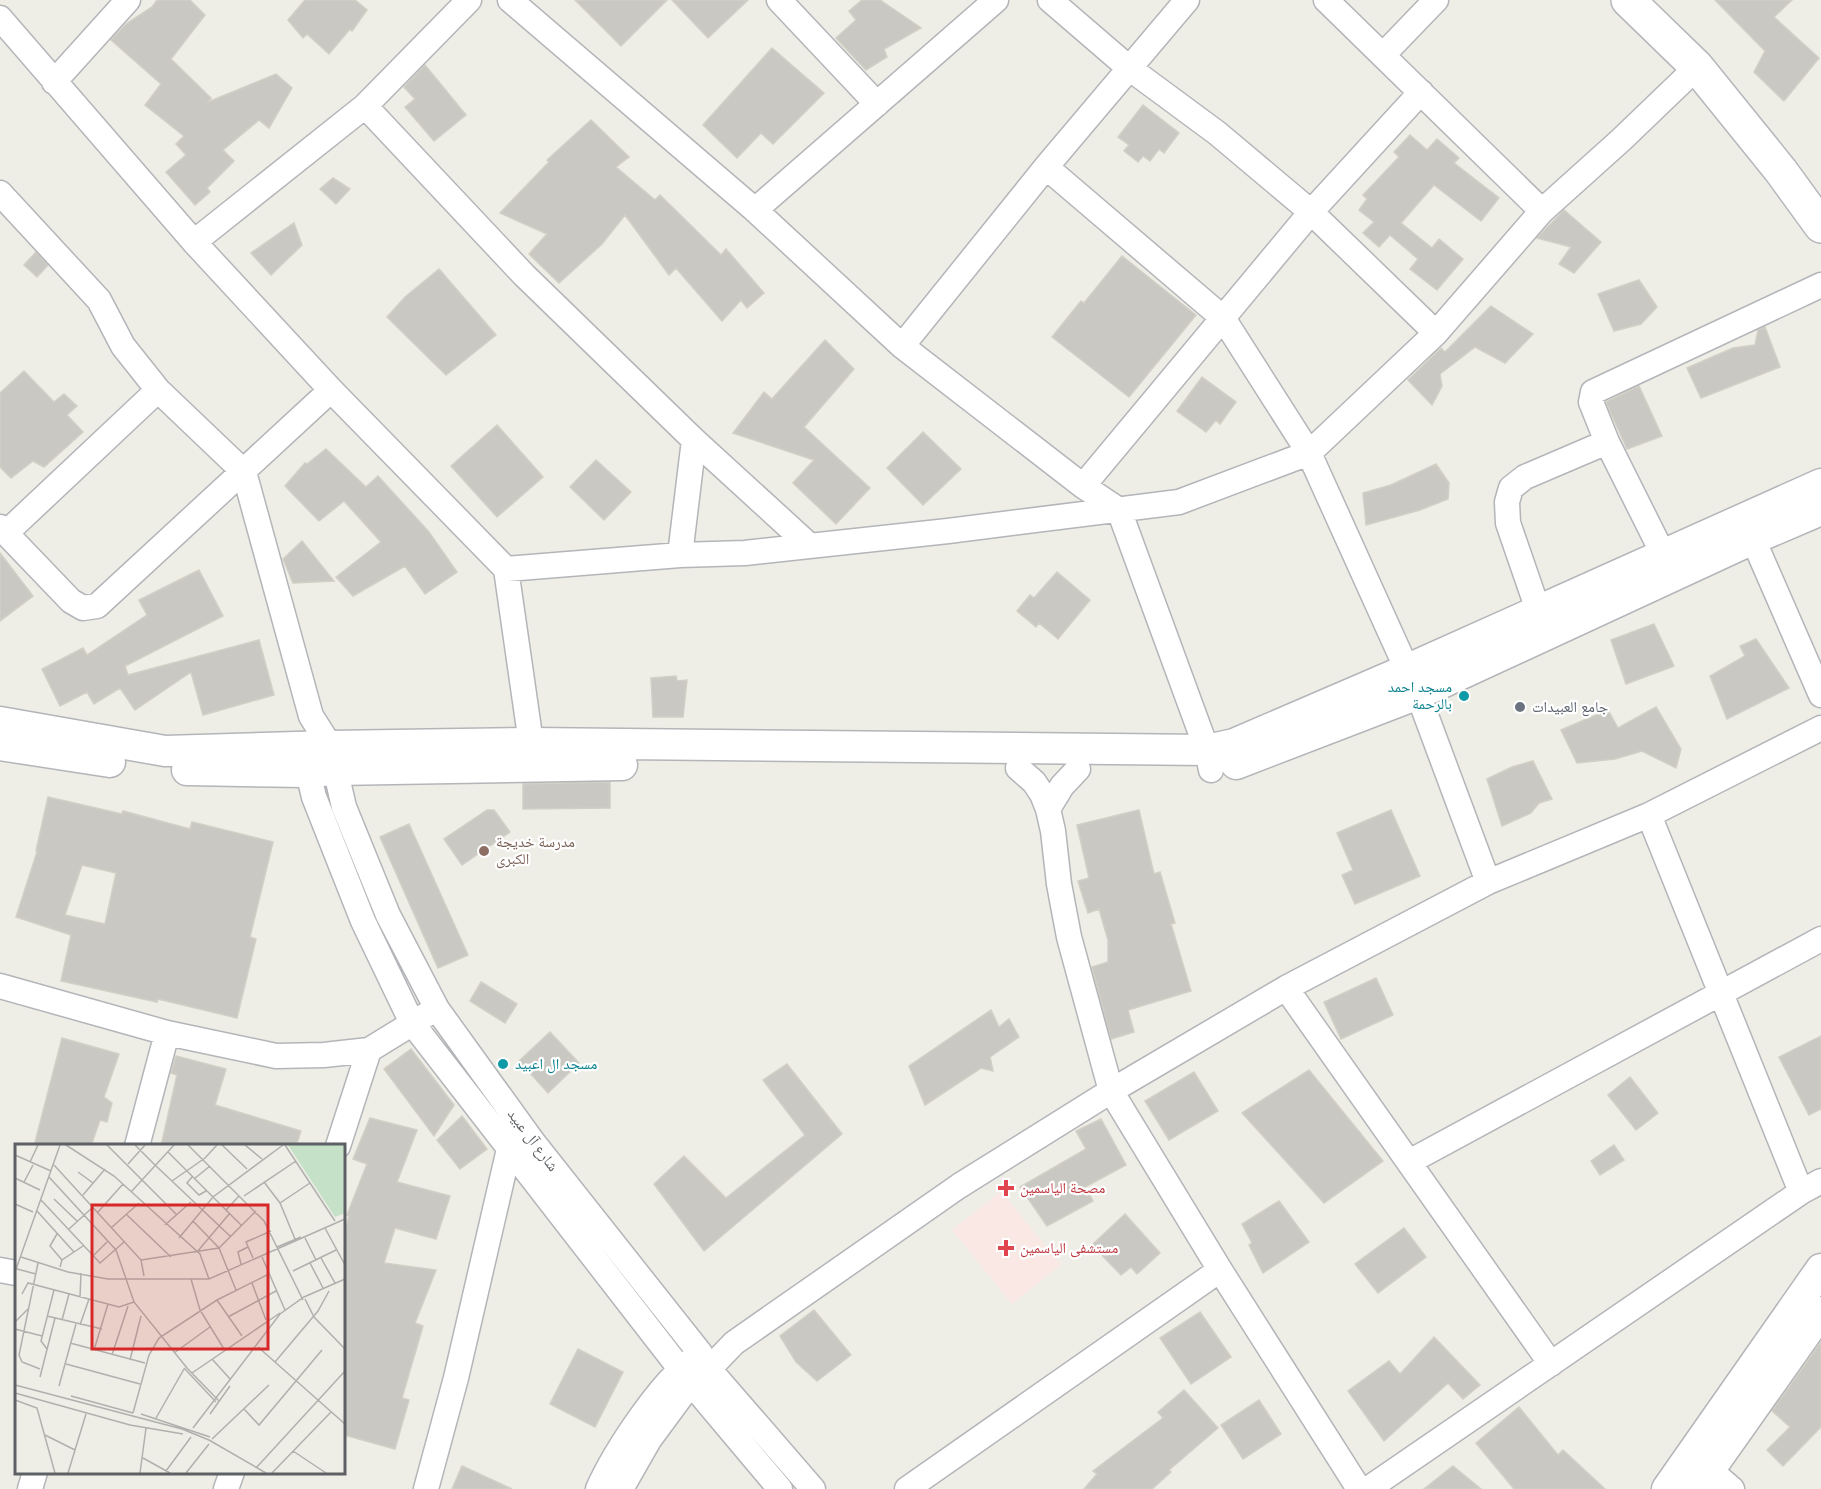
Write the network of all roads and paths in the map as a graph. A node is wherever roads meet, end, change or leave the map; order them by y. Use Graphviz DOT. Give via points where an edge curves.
graph roads {
  1 [pos="128,0"];
  2 [pos="469,0"];
  3 [pos="510,0"];
  4 [pos="779,0"];
  5 [pos="996,0"];
  6 [pos="1050,0"];
  7 [pos="1187,0"];
  8 [pos="1326,0"];
  9 [pos="1436,0"];
  10 [pos="1628,0"];
  11 [pos="1659,0"];
  12 [pos="3,28"];
  13 [pos="1383,56"];
  14 [pos="1697,67"];
  15 [pos="1129,68"];
  16 [pos="54,82"];
  17 [pos="1420,92"];
  18 [pos="877,104"];
  19 [pos="365,106"];
  20 [pos="1046,167"];
  21 [pos="1821,186"];
  22 [pos="0,193"];
  23 [pos="755,210"];
  24 [pos="1542,211"];
  25 [pos="1311,212"];
  26 [pos="1821,226"];
  27 [pos="194,242"];
  28 [pos="1821,285"];
  29 [pos="1223,318"];
  30 [pos="1436,333"];
  31 [pos="902,346"];
  32 [pos="158,390"];
  33 [pos="331,390"];
  34 [pos="694,440"];
  35 [pos="1607,442"];
  36 [pos="1309,453"];
  37 [pos="244,472"];
  38 [pos="1821,484"];
  39 [pos="1083,486"];
  40 [pos="1119,510"];
  41 [pos="1821,510"];
  42 [pos="3,530"];
  43 [pos="1753,539"];
  44 [pos="810,546"];
  45 [pos="1663,554"];
  46 [pos="680,555"];
  47 [pos="506,569"];
  48 [pos="1538,610"];
  49 [pos="1412,682"];
  50 [pos="1821,695"];
  51 [pos="0,722"];
  52 [pos="1821,728"];
  53 [pos="531,743"];
  54 [pos="0,745"];
  55 [pos="318,759"];
  56 [pos="1209,760"];
  57 [pos="1018,768"];
  58 [pos="1078,769"];
  59 [pos="1048,809"];
  60 [pos="1649,815"];
  61 [pos="1488,882"];
  62 [pos="1821,939"];
  63 [pos="0,986"];
  64 [pos="1286,988"];
  65 [pos="1721,993"];
  66 [pos="437,1009"];
  67 [pos="412,1023"];
  68 [pos="167,1033"];
  69 [pos="369,1050"];
  70 [pos="1111,1091"];
  71 [pos="138,1144"];
  72 [pos="339,1144"];
  73 [pos="509,1149"];
  74 [pos="1409,1162"];
  75 [pos="1811,1187"];
  76 [pos="1821,1269"];
  77 [pos="0,1270"];
  78 [pos="1220,1270"];
  79 [pos="15,1273"];
  80 [pos="1821,1312"];
  81 [pos="1551,1364"];
  82 [pos="696,1368"];
  83 [pos="35,1474"];
  84 [pos="231,1474"];
  85 [pos="1703,1479"];
  86 [pos="30,1489"];
  87 [pos="226,1489"];
  88 [pos="426,1489"];
  89 [pos="598,1489"];
  90 [pos="621,1489"];
  91 [pos="780,1489"];
  92 [pos="813,1489"];
  93 [pos="907,1489"];
  94 [pos="1359,1489"];
  95 [pos="1368,1489"];
  96 [pos="1667,1489"];
  97 [pos="1732,1489"];
  1 -- 16 [label="street"];
  2 -- 19 [label="street"];
  3 -- 23 [label="street"];
  4 -- 18 [label="street"];
  5 -- 18 [label="street"];
  6 -- 15 [label="street"];
  7 -- 15 [label="street"];
  8 -- 13 [label="street"];
  9 -- 13 [label="street"];
  10 -- 14 [label="main road"];
  11 -- 21 [label="main road" via="1722,65"];
  12 -- 16 [label="street"];
  13 -- 17 [label="street"];
  14 -- 24 [label="street"];
  14 -- 26 [label="main road"];
  15 -- 20 [label="street"];
  15 -- 25 [label="street" via="1217,133"];
  16 -- 27 [label="street"];
  17 -- 24 [label="street"];
  17 -- 25 [label="street"];
  18 -- 23 [label="street"];
  19 -- 27 [label="street"];
  19 -- 34 [label="street" via="524,275"];
  20 -- 29 [label="street"];
  20 -- 31 [label="street"];
  22 -- 32 [label="street" via="99,300 123,346"];
  23 -- 31 [label="street"];
  24 -- 30 [label="street"];
  25 -- 29 [label="street"];
  25 -- 30 [label="street"];
  27 -- 33 [label="street"];
  28 -- 35 [label="street" via="1593,392 1591,402"];
  29 -- 36 [label="street"];
  29 -- 39 [label="street"];
  30 -- 36 [label="street"];
  31 -- 39 [label="street"];
  32 -- 37 [label="street"];
  32 -- 42 [label="street"];
  33 -- 37 [label="street"];
  33 -- 47 [label="street"];
  34 -- 44 [label="street"];
  34 -- 46 [label="street"];
  35 -- 45 [label="street"];
  35 -- 48 [label="street" via="1524,477 1511,488 1508,524"];
  36 -- 40 [label="street" via="1179,502"];
  36 -- 49 [label="street"];
  37 -- 42 [label="street" via="90,609 71,601"];
  37 -- 55 [label="street" via="311,716"];
  38 -- 45 [label="street"];
  39 -- 40 [label="street"];
  40 -- 44 [label="street"];
  40 -- 56 [label="street"];
  41 -- 43 [label="street"];
  43 -- 49 [label="street"];
  43 -- 50 [label="street"];
  44 -- 46 [label="street"];
  45 -- 48 [label="street"];
  46 -- 47 [label="street"];
  47 -- 53 [label="street"];
  48 -- 49 [label="street"];
  49 -- 56 [label="street" via="1234,744"];
  49 -- 61 [label="street"];
  51 -- 55 [label="street" via="165,751"];
  52 -- 60 [label="street"];
  53 -- 55 [label="street"];
  53 -- 56 [label="street"];
  54 -- 55 [label="street" via="163,769"];
  55 -- 57 [label="street"];
  55 -- 66 [label="street, شارع آل عبيد" via="344,807 388,915"];
  55 -- 67 [label="street, شارع آل عبيد" via="314,797 363,921"];
  56 -- 58 [label="street" via="1141,771"];
  57 -- 58 [label="street"];
  57 -- 59 [label="street" via="1034,782"];
  58 -- 59 [label="street"];
  59 -- 70 [label="street" via="1069,937"];
  60 -- 61 [label="street"];
  60 -- 65 [label="street"];
  61 -- 64 [label="street"];
  62 -- 65 [label="street"];
  63 -- 68 [label="street"];
  64 -- 70 [label="street"];
  64 -- 74 [label="street"];
  65 -- 74 [label="street"];
  65 -- 75 [label="street"];
  66 -- 67 [label="street"];
  66 -- 82 [label="street, شارع آل عبيد"];
  67 -- 69 [label="street"];
  67 -- 73 [label="street, شارع آل عبيد"];
  68 -- 69 [label="street" via="276,1056"];
  68 -- 71 [label="street"];
  69 -- 72 [label="street"];
  70 -- 78 [label="street"];
  70 -- 82 [label="street" via="959,1186"];
  73 -- 82 [label="street, شارع آل عبيد"];
  73 -- 88 [label="street"];
  74 -- 81 [label="street"];
  75 -- 81 [label="street"];
  76 -- 96 [label="street"];
  77 -- 79 [label="street"];
  78 -- 93 [label="street"];
  78 -- 94 [label="street"];
  80 -- 85 [label="street"];
  81 -- 95 [label="street"];
  82 -- 89 [label="street" via="643,1414"];
  82 -- 90 [label="street"];
  82 -- 91 [label="street, شارع آل عبيد"];
  82 -- 92 [label="street, شارع آل عبيد"];
  83 -- 86 [label="street"];
  84 -- 87 [label="street"];
  85 -- 97 [label="street"];
}
